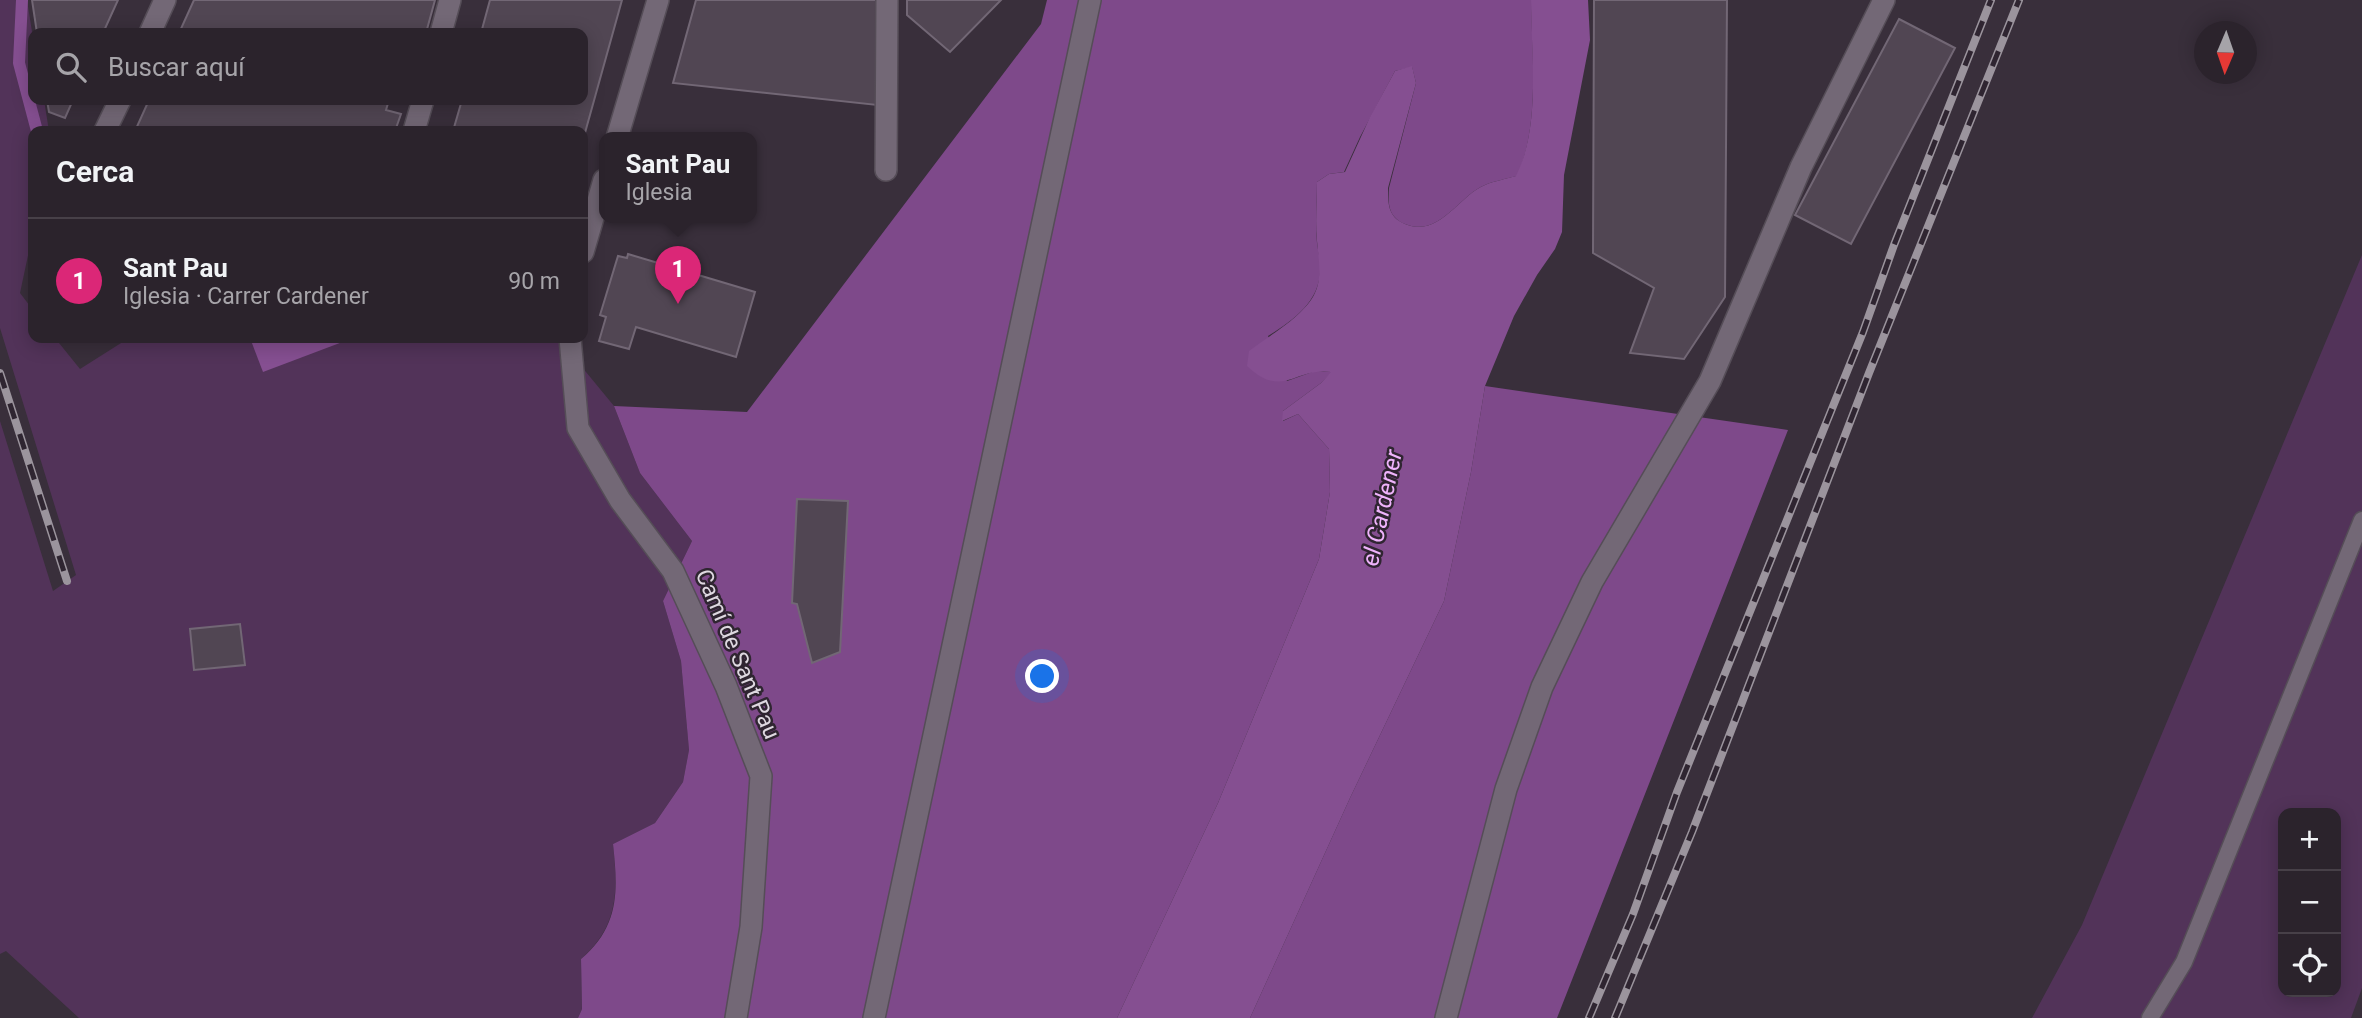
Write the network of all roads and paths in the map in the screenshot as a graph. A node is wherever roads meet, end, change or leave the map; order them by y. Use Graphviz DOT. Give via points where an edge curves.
graph roads {
  1 [pos="165,0"];
  2 [pos="450,0"];
  3 [pos="659,0"];
  4 [pos="887,0"];
  5 [pos="1090,0"];
  6 [pos="1884,0"];
  7 [pos="152,28"];
  8 [pos="442,28"];
  9 [pos="118,105"];
  10 [pos="422,105"];
  11 [pos="107,126"];
  12 [pos="415,126"];
  13 [pos="619,132"];
  14 [pos="886,170"];
  15 [pos="599,197"];
  16 [pos="588,235"];
  17 [pos="570,343"];
  18 [pos="2362,520"];
  19 [pos="736,1018"];
  20 [pos="873,1018"];
  21 [pos="1446,1018"];
  22 [pos="2150,1018"];
  1 -- 7 [label="street"];
  2 -- 8 [label="street"];
  3 -- 13 [label="street"];
  4 -- 14 [label="street"];
  5 -- 20 [label="street"];
  6 -- 21 [label="street" via="1801,167 1710,381 1592,582 1542,687 1506,789"];
  9 -- 11 [label="street"];
  10 -- 12 [label="street"];
  15 -- 16 [label="street"];
  17 -- 19 [label="street, Camí de Sant Pau" via="578,428 621,500 673,570 761,776 751,927"];
  18 -- 22 [label="lane" via="2184,962"];
}
